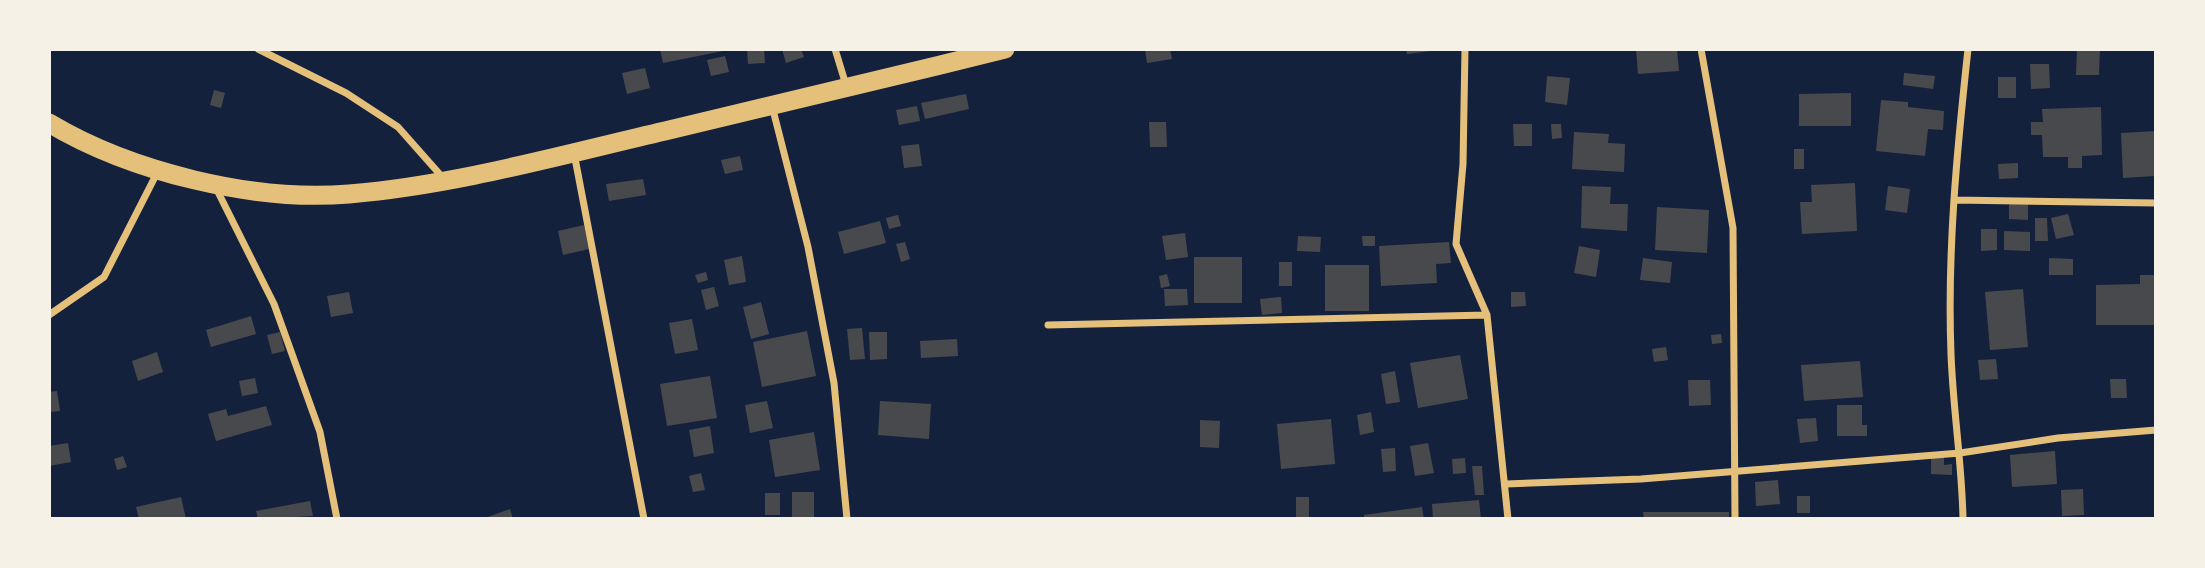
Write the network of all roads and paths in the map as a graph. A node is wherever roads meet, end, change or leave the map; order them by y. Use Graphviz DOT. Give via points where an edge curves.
graph roads {
  1 [pos="258,49"];
  2 [pos="835,49"];
  3 [pos="1005,49"];
  4 [pos="1465,49"];
  5 [pos="1701,49"];
  6 [pos="1968,49"];
  7 [pos="847,87"];
  8 [pos="772,105"];
  9 [pos="49,123"];
  10 [pos="574,152"];
  11 [pos="159,169"];
  12 [pos="446,181"];
  13 [pos="214,185"];
  14 [pos="1954,201"];
  15 [pos="2156,203"];
  16 [pos="49,315"];
  17 [pos="1487,315"];
  18 [pos="1048,325"];
  19 [pos="2156,429"];
  20 [pos="1960,453"];
  21 [pos="1734,471"];
  22 [pos="1506,484"];
  23 [pos="337,519"];
  24 [pos="643,519"];
  25 [pos="846,519"];
  26 [pos="1508,519"];
  27 [pos="1735,519"];
  28 [pos="1963,519"];
  1 -- 12 [label="street" via="346,93 398,127"];
  2 -- 7 [label="street"];
  3 -- 7 [label="highway"];
  4 -- 17 [label="street" via="1456,244"];
  5 -- 21 [label="street" via="1733,228"];
  6 -- 14 [label="street"];
  7 -- 8 [label="highway"];
  8 -- 10 [label="highway"];
  8 -- 25 [label="street" via="808,247 834,383"];
  9 -- 11 [label="highway"];
  10 -- 12 [label="highway"];
  10 -- 24 [label="street"];
  11 -- 13 [label="highway"];
  11 -- 16 [label="street" via="104,277"];
  12 -- 13 [label="highway" via="347,194"];
  13 -- 23 [label="street" via="279,317 320,432"];
  14 -- 15 [label="street"];
  14 -- 20 [label="street" via="1951,353"];
  17 -- 18 [label="street"];
  17 -- 22 [label="street"];
  19 -- 20 [label="street"];
  20 -- 21 [label="street"];
  20 -- 28 [label="street"];
  21 -- 22 [label="street"];
  21 -- 27 [label="street"];
  22 -- 26 [label="street"];
}
